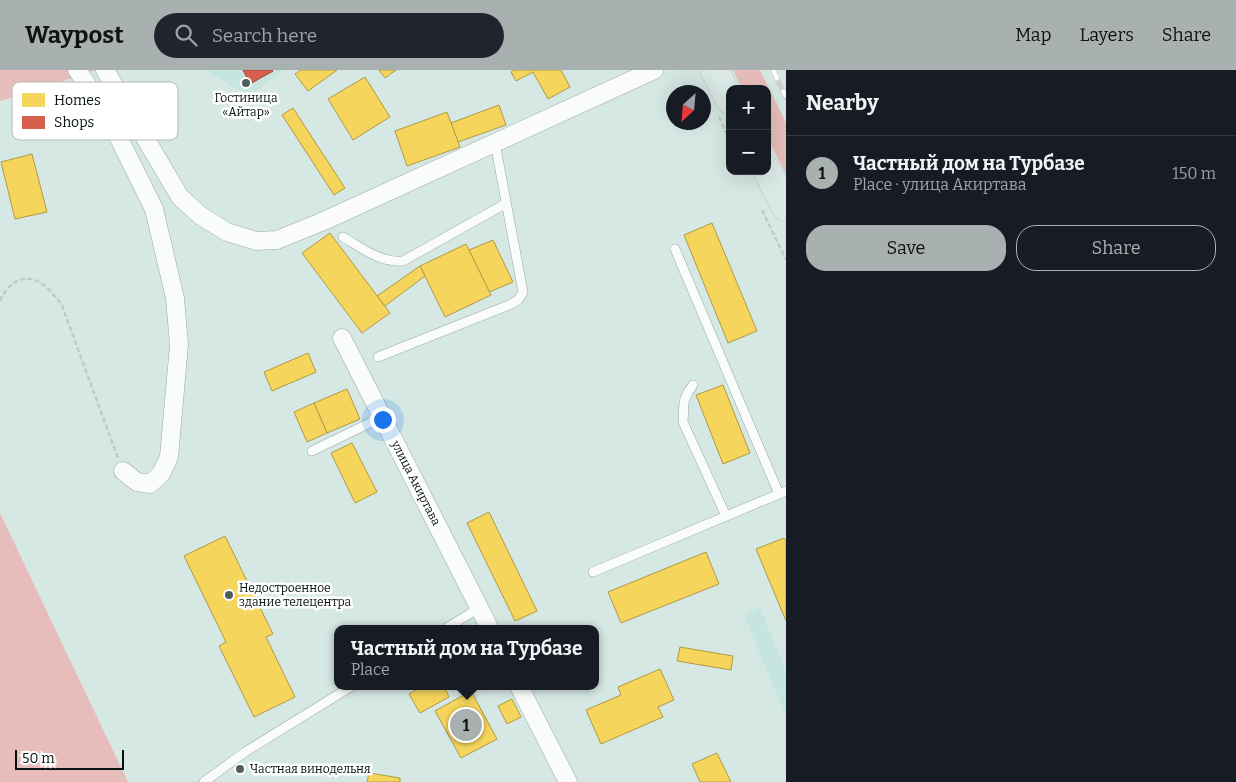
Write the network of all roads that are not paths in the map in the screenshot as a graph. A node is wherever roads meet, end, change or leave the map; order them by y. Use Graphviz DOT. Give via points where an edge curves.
graph roads {
  1 [pos="77,70"];
  2 [pos="106,70"];
  3 [pos="654,70"];
  4 [pos="714,70"];
  5 [pos="85,82"];
  6 [pos="113,82"];
  7 [pos="726,92"];
  8 [pos="120,140"];
  9 [pos="147,140"];
  10 [pos="495,143"];
  11 [pos="768,175"];
  12 [pos="505,204"];
  13 [pos="773,207"];
  14 [pos="343,237"];
  15 [pos="675,249"];
  16 [pos="342,338"];
  17 [pos="378,357"];
  18 [pos="693,385"];
  19 [pos="382,417"];
  20 [pos="312,451"];
  21 [pos="123,471"];
  22 [pos="783,493"];
  23 [pos="726,516"];
  24 [pos="594,572"];
  25 [pos="479,608"];
  26 [pos="451,625"];
  27 [pos="488,625"];
  28 [pos="346,690"];
  29 [pos="521,690"];
  30 [pos="204,782"];
  31 [pos="568,782"];
  1 -- 5 [label="street"];
  2 -- 6 [label="street"];
  3 -- 10 [label="street"];
  4 -- 7 [label="highway"];
  8 -- 21 [label="street" via="154,210 175,298 179,345 169,457 161,474 150,484 137,482"];
  9 -- 10 [label="street" via="180,197 201,216 227,232 256,241 278,240"];
  10 -- 12 [label="lane"];
  11 -- 13 [label="highway"];
  12 -- 14 [label="lane" via="403,261 393,262 379,257"];
  12 -- 17 [label="lane" via="522,279 523,292 518,300"];
  15 -- 22 [label="lane"];
  16 -- 19 [label="street, улица Акиртава"];
  18 -- 23 [label="lane" via="684,402 683,422"];
  19 -- 20 [label="lane"];
  19 -- 25 [label="street, улица Акиртава"];
  22 -- 23 [label="lane"];
  23 -- 24 [label="lane"];
  25 -- 26 [label="lane"];
  25 -- 27 [label="street, улица Акиртава"];
  28 -- 30 [label="lane" via="245,752"];
  29 -- 31 [label="street"];
}
